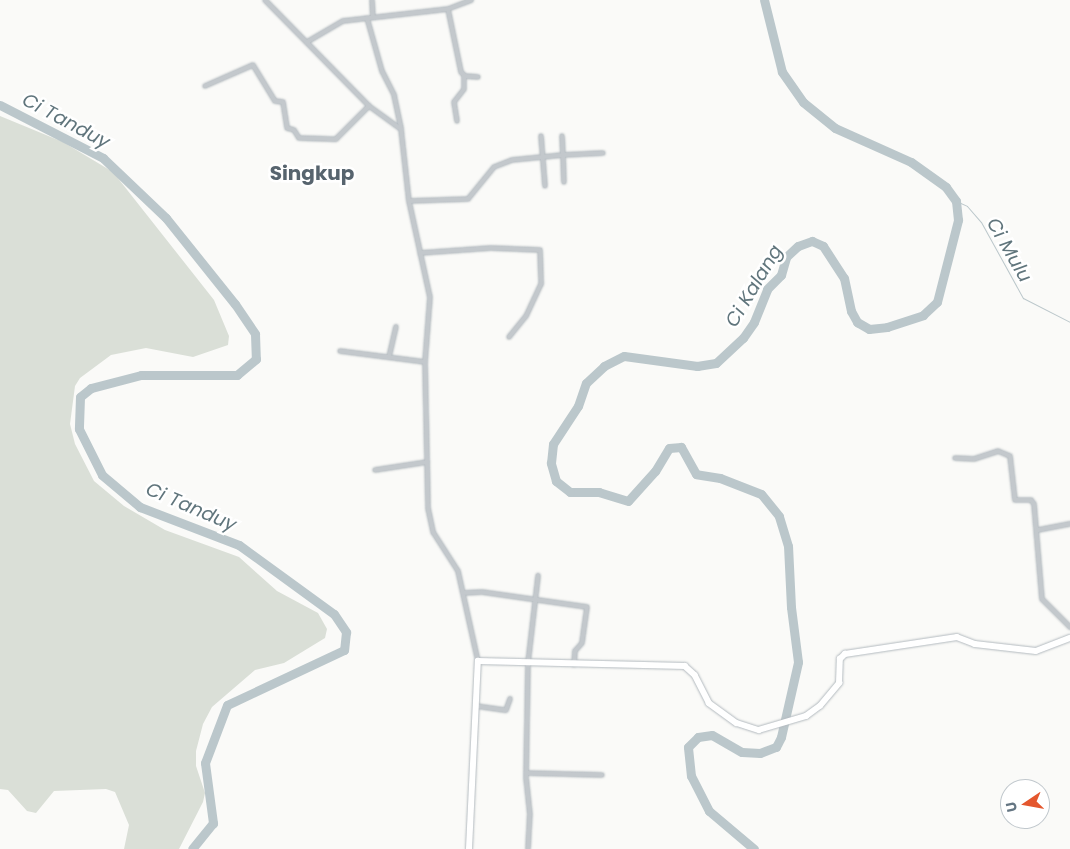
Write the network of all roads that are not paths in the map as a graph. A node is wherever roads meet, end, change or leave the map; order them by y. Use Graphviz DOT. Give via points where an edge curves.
graph roads {
  1 [pos="265,0"];
  2 [pos="372,0"];
  3 [pos="471,0"];
  4 [pos="448,9"];
  5 [pos="373,16"];
  6 [pos="366,18"];
  7 [pos="307,42"];
  8 [pos="464,76"];
  9 [pos="478,77"];
  10 [pos="205,86"];
  11 [pos="369,106"];
  12 [pos="457,121"];
  13 [pos="401,129"];
  14 [pos="541,136"];
  15 [pos="562,136"];
  16 [pos="602,153"];
  17 [pos="563,155"];
  18 [pos="542,158"];
  19 [pos="564,182"];
  20 [pos="545,186"];
  21 [pos="409,201"];
  22 [pos="420,253"];
  23 [pos="396,327"];
  24 [pos="509,337"];
  25 [pos="340,351"];
  26 [pos="389,357"];
  27 [pos="425,362"];
  28 [pos="955,458"];
  29 [pos="427,462"];
  30 [pos="375,470"];
  31 [pos="1070,524"];
  32 [pos="1038,530"];
  33 [pos="538,576"];
  34 [pos="464,593"];
  35 [pos="535,601"];
  36 [pos="1070,627"];
  37 [pos="1070,638"];
  38 [pos="478,661"];
  39 [pos="528,663"];
  40 [pos="574,664"];
  41 [pos="510,699"];
  42 [pos="474,706"];
  43 [pos="526,772"];
  44 [pos="602,775"];
  45 [pos="469,849"];
  46 [pos="528,849"];
  1 -- 7 [label="street"];
  2 -- 5 [label="street"];
  3 -- 4 [label="street"];
  4 -- 5 [label="street"];
  4 -- 8 [label="street"];
  5 -- 6 [label="street"];
  6 -- 7 [label="street" via="339,22"];
  6 -- 13 [label="street" via="394,95"];
  7 -- 11 [label="street"];
  8 -- 9 [label="street"];
  8 -- 12 [label="street" via="464,89 454,102"];
  10 -- 11 [label="street" via="253,65 274,101 283,102 287,128 294,130 299,138 336,139"];
  11 -- 13 [label="street"];
  13 -- 21 [label="street"];
  14 -- 18 [label="street"];
  15 -- 17 [label="street"];
  16 -- 17 [label="street"];
  17 -- 18 [label="street"];
  17 -- 19 [label="street"];
  18 -- 20 [label="street"];
  18 -- 21 [label="street" via="498,164 468,199"];
  21 -- 22 [label="street"];
  22 -- 24 [label="street" via="491,248 540,250 542,284 526,316"];
  22 -- 27 [label="street" via="430,297"];
  23 -- 26 [label="street"];
  25 -- 26 [label="street"];
  26 -- 27 [label="street"];
  27 -- 29 [label="street"];
  28 -- 32 [label="street" via="974,459 998,451 1008,453 1014,466 1014,498 1033,502"];
  29 -- 30 [label="street"];
  29 -- 34 [label="street" via="428,508 433,532 458,571"];
  31 -- 32 [label="street"];
  32 -- 36 [label="street" via="1042,599"];
  33 -- 35 [label="street"];
  34 -- 35 [label="street" via="482,592"];
  34 -- 38 [label="street"];
  35 -- 39 [label="street"];
  35 -- 40 [label="street" via="587,608 582,643 575,651"];
  37 -- 40 [label="street" via="1036,651 975,644 957,636 845,654 840,659 837,686 813,713 759,730 737,723 709,703 695,675 685,666"];
  38 -- 39 [label="street"];
  38 -- 42 [label="street"];
  39 -- 40 [label="street"];
  39 -- 43 [label="street"];
  41 -- 42 [label="street" via="506,710"];
  42 -- 45 [label="street"];
  43 -- 44 [label="street"];
  43 -- 46 [label="street" via="530,821"];
}
